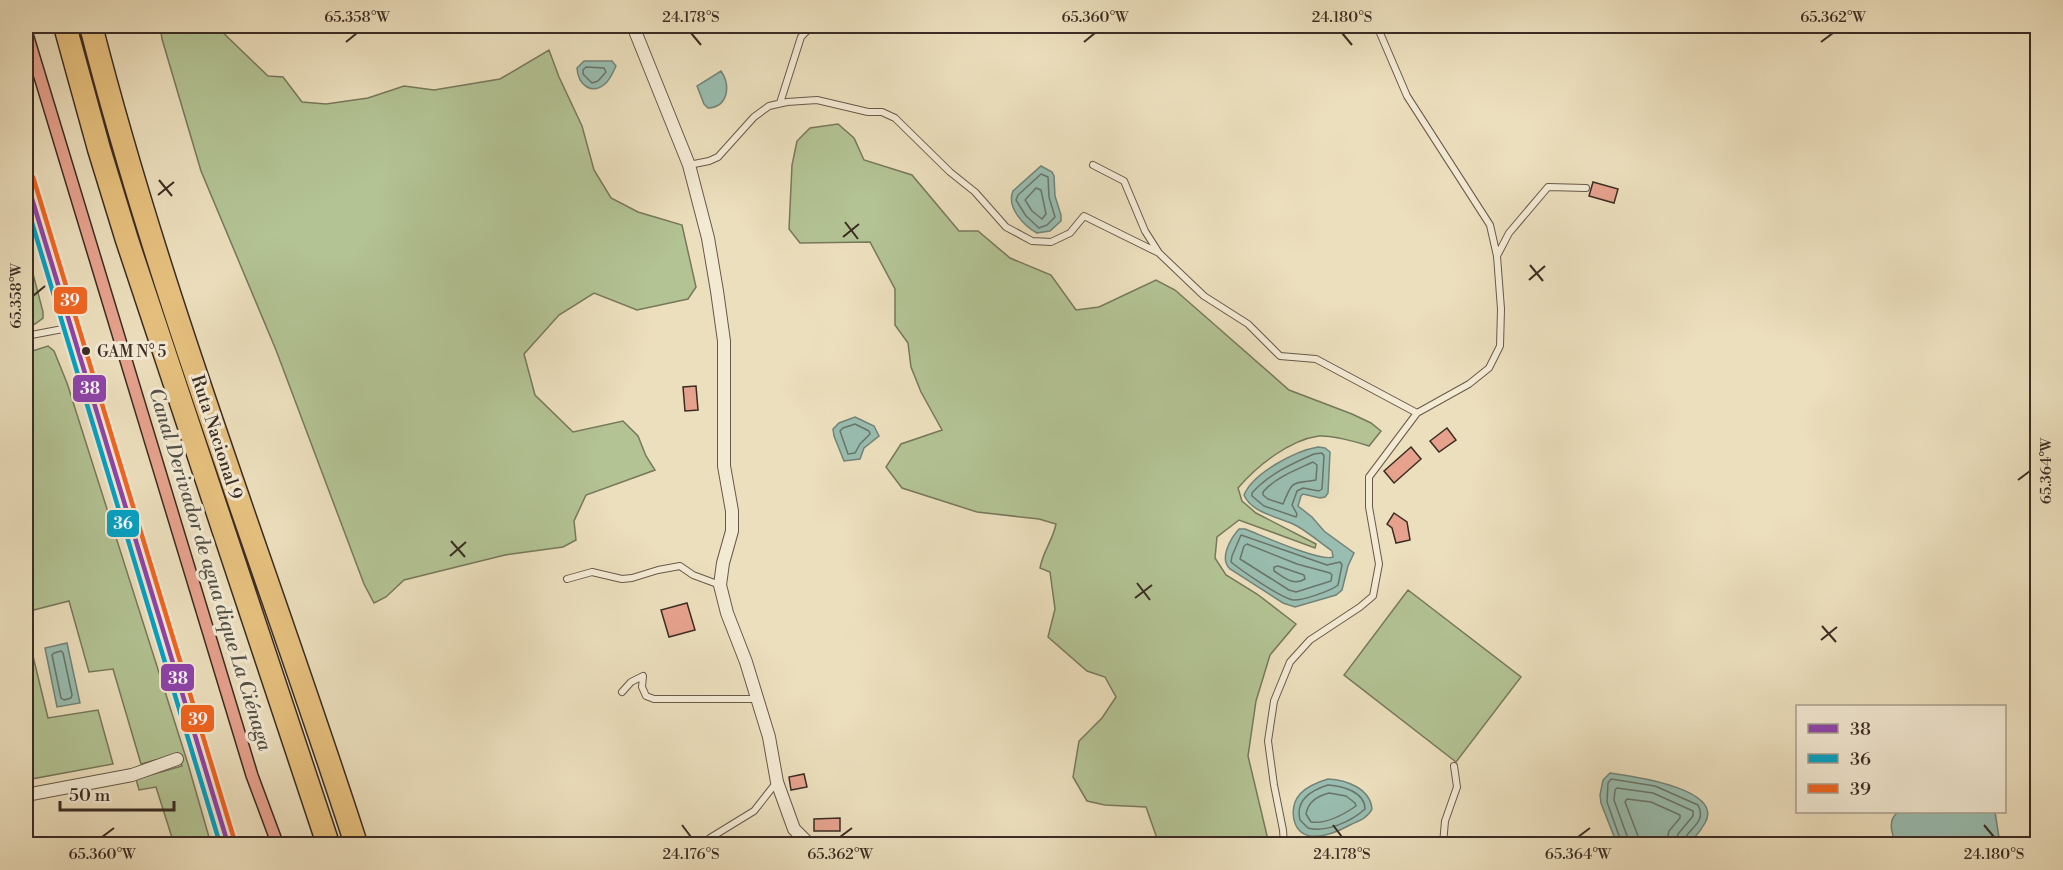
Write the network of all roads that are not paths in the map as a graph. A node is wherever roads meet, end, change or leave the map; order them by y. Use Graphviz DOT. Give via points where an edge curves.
graph roads {
  1 [pos="65,26"];
  2 [pos="91,26"];
  3 [pos="633,26"];
  4 [pos="812,26"];
  5 [pos="1377,26"];
  6 [pos="780,104"];
  7 [pos="689,165"];
  8 [pos="1093,165"];
  9 [pos="26,179"];
  10 [pos="1586,188"];
  11 [pos="1159,253"];
  12 [pos="1497,256"];
  13 [pos="72,327"];
  14 [pos="26,336"];
  15 [pos="1417,412"];
  16 [pos="567,579"];
  17 [pos="720,585"];
  18 [pos="622,692"];
  19 [pos="757,699"];
  20 [pos="177,759"];
  21 [pos="1454,766"];
  22 [pos="777,782"];
  23 [pos="26,795"];
  24 [pos="228,844"];
  25 [pos="328,844"];
  26 [pos="356,844"];
  27 [pos="706,844"];
  28 [pos="809,844"];
  29 [pos="1284,844"];
  30 [pos="1443,844"];
  1 -- 25 [label="highway, Ruta Nacional 9" via="127,240"];
  2 -- 26 [label="highway, Ruta Nacional 9" via="158,258"];
  3 -- 7 [label="street"];
  4 -- 6 [label="lane" via="801,37"];
  5 -- 12 [label="lane" via="1407,96 1490,225"];
  6 -- 7 [label="lane" via="754,117 718,157"];
  6 -- 11 [label="lane" via="817,100 895,118 975,192 1006,227 1032,241 1051,242 1070,233 1084,216"];
  7 -- 17 [label="street" via="708,238 724,342 724,466 732,531"];
  8 -- 11 [label="lane" via="1124,181"];
  9 -- 13 [label="street"];
  10 -- 12 [label="lane" via="1548,187 1509,233"];
  11 -- 15 [label="lane" via="1204,296 1248,324 1280,356 1316,359"];
  12 -- 15 [label="lane" via="1500,346 1489,368 1469,384"];
  13 -- 14 [label="lane"];
  13 -- 24 [label="street"];
  15 -- 29 [label="lane" via="1369,477 1369,507 1379,564 1373,596 1310,640 1290,663 1274,701 1268,741"];
  16 -- 17 [label="lane" via="592,572 632,578 680,566"];
  17 -- 19 [label="street"];
  18 -- 19 [label="lane" via="643,676 646,696 654,699"];
  19 -- 22 [label="street"];
  20 -- 23 [label="street" via="132,775"];
  21 -- 30 [label="lane" via="1457,787 1445,821"];
  22 -- 27 [label="lane" via="754,811"];
  22 -- 28 [label="street" via="794,829"];
}
